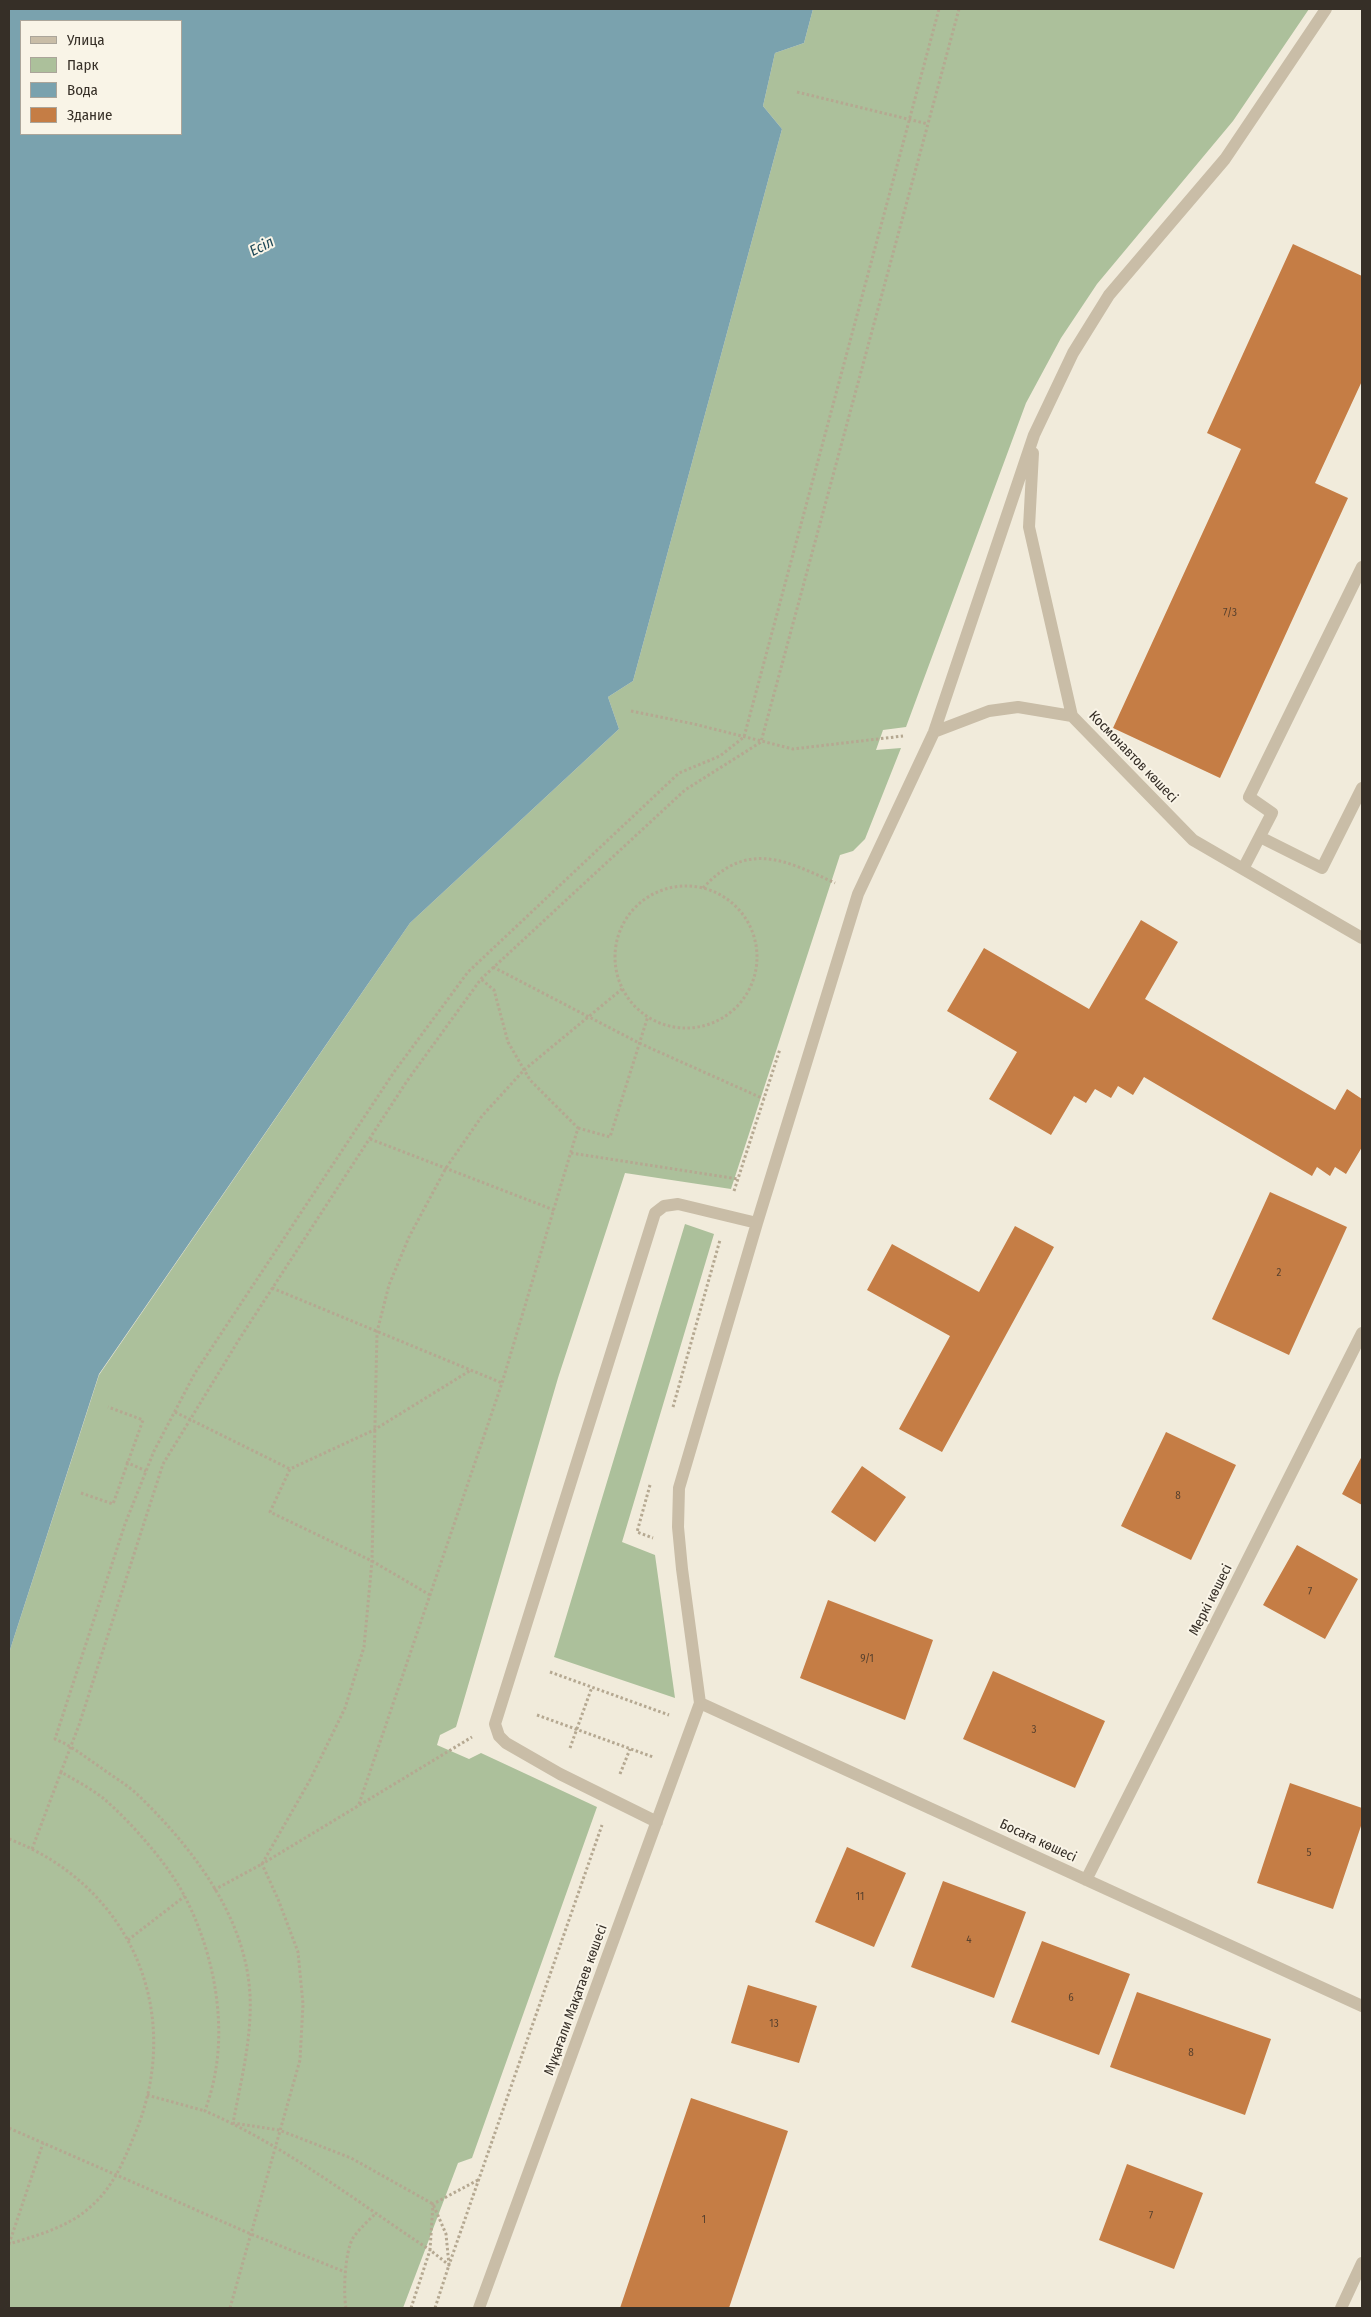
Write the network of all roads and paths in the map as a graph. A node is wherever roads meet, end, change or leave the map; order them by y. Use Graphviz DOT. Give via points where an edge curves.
graph roads {
  1 [pos="939,9"];
  2 [pos="959,9"];
  3 [pos="1326,9"];
  4 [pos="797,92"];
  5 [pos="909,119"];
  6 [pos="928,124"];
  7 [pos="1034,435"];
  8 [pos="1362,567"];
  9 [pos="631,711"];
  10 [pos="1072,716"];
  11 [pos="934,732"];
  12 [pos="744,737"];
  13 [pos="761,742"];
  14 [pos="1362,788"];
  15 [pos="1260,837"];
  16 [pos="1244,870"];
  17 [pos="703,888"];
  18 [pos="858,894"];
  19 [pos="1362,938"];
  20 [pos="493,967"];
  21 [pos="480,979"];
  22 [pos="622,989"];
  23 [pos="590,1016"];
  24 [pos="648,1016"];
  25 [pos="640,1043"];
  26 [pos="524,1070"];
  27 [pos="764,1099"];
  28 [pos="578,1128"];
  29 [pos="370,1139"];
  30 [pos="571,1153"];
  31 [pos="446,1168"];
  32 [pos="738,1179"];
  33 [pos="554,1210"];
  34 [pos="757,1223"];
  35 [pos="272,1288"];
  36 [pos="377,1332"];
  37 [pos="1362,1333"];
  38 [pos="471,1370"];
  39 [pos="502,1383"];
  40 [pos="108,1408"];
  41 [pos="175,1412"];
  42 [pos="189,1421"];
  43 [pos="374,1430"];
  44 [pos="126,1462"];
  45 [pos="290,1469"];
  46 [pos="146,1471"];
  47 [pos="81,1493"];
  48 [pos="372,1561"];
  49 [pos="430,1595"];
  50 [pos="550,1672"];
  51 [pos="592,1687"];
  52 [pos="700,1703"];
  53 [pos="537,1715"];
  54 [pos="495,1724"];
  55 [pos="693,1724"];
  56 [pos="577,1729"];
  57 [pos="71,1746"];
  58 [pos="630,1749"];
  59 [pos="677,1766"];
  60 [pos="61,1772"];
  61 [pos="560,1774"];
  62 [pos="611,1799"];
  63 [pos="359,1804"];
  64 [pos="657,1822"];
  65 [pos="9,1839"];
  66 [pos="32,1849"];
  67 [pos="262,1864"];
  68 [pos="1086,1880"];
  69 [pos="214,1890"];
  70 [pos="185,1896"];
  71 [pos="128,1940"];
  72 [pos="1362,2006"];
  73 [pos="147,2095"];
  74 [pos="205,2111"];
  75 [pos="233,2123"];
  76 [pos="9,2128"];
  77 [pos="279,2130"];
  78 [pos="43,2143"];
  79 [pos="275,2146"];
  80 [pos="117,2176"];
  81 [pos="478,2180"];
  82 [pos="433,2204"];
  83 [pos="375,2214"];
  84 [pos="251,2234"];
  85 [pos="9,2244"];
  86 [pos="430,2250"];
  87 [pos="1362,2263"];
  88 [pos="448,2265"];
  89 [pos="345,2272"];
  90 [pos="230,2308"];
  91 [pos="346,2308"];
  92 [pos="411,2308"];
  93 [pos="435,2308"];
  94 [pos="479,2308"];
  95 [pos="1341,2308"];
  1 -- 5 [label="path"];
  2 -- 6 [label="path"];
  3 -- 7 [label="street" via="1225,159 1109,296 1073,353"];
  4 -- 5 [label="path"];
  5 -- 6 [label="path"];
  5 -- 12 [label="path"];
  6 -- 13 [label="path"];
  7 -- 10 [label="street, Космонавтов көшесі" via="1029,527"];
  7 -- 11 [label="street"];
  8 -- 15 [label="street" via="1249,797 1272,812"];
  9 -- 12 [label="path"];
  10 -- 11 [label="street" via="1018,707 988,711"];
  10 -- 16 [label="street, Космонавтов көшесі" via="1192,840"];
  11 -- 13 [label="path" via="793,749"];
  11 -- 18 [label="street"];
  12 -- 13 [label="path"];
  12 -- 41 [label="path" via="720,756 679,773 468,972 394,1072 195,1373"];
  13 -- 20 [label="path" via="685,790"];
  14 -- 15 [label="street" via="1322,868"];
  15 -- 16 [label="street"];
  16 -- 19 [label="street, Космонавтов көшесі"];
  17 -- 18 [label="path" via="718,872 735,862 760,858 792,863"];
  17 -- 22 [label="path" via="680,886 659,891 640,902 626,919 616,940 615,965"];
  17 -- 24 [label="path" via="724,896 741,911 752,930 758,952 756,974 746,997 729,1015 706,1026 682,1029 657,1023"];
  18 -- 34 [label="street"];
  20 -- 21 [label="path"];
  20 -- 23 [label="path"];
  21 -- 26 [label="path" via="494,990 508,1042"];
  21 -- 29 [label="path"];
  22 -- 23 [label="path"];
  22 -- 24 [label="path" via="637,1009"];
  23 -- 25 [label="path"];
  23 -- 26 [label="path"];
  24 -- 25 [label="path"];
  25 -- 27 [label="path"];
  25 -- 28 [label="path" via="610,1137"];
  26 -- 28 [label="path"];
  26 -- 31 [label="path" via="482,1116"];
  28 -- 30 [label="path"];
  29 -- 31 [label="path"];
  29 -- 35 [label="path"];
  30 -- 32 [label="path"];
  30 -- 33 [label="path"];
  31 -- 33 [label="path"];
  31 -- 36 [label="path" via="409,1237 389,1285"];
  33 -- 39 [label="path"];
  34 -- 52 [label="street" via="679,1488 682,1569"];
  34 -- 54 [label="street" via="678,1204 664,1206 655,1213"];
  35 -- 36 [label="path"];
  35 -- 42 [label="path"];
  36 -- 38 [label="path"];
  36 -- 43 [label="path"];
  37 -- 68 [label="street, Меркі көшесі"];
  38 -- 39 [label="path"];
  38 -- 43 [label="path"];
  39 -- 49 [label="path"];
  40 -- 44 [label="path" via="143,1420"];
  41 -- 42 [label="path"];
  41 -- 46 [label="path"];
  42 -- 45 [label="path"];
  42 -- 57 [label="path" via="164,1464"];
  43 -- 45 [label="path"];
  43 -- 48 [label="path"];
  44 -- 46 [label="path"];
  44 -- 47 [label="path" via="113,1504"];
  45 -- 48 [label="path" via="270,1512"];
  46 -- 57 [label="path" via="124,1524 55,1739"];
  48 -- 49 [label="path"];
  48 -- 67 [label="path" via="364,1647 345,1708 310,1780"];
  49 -- 63 [label="path"];
  50 -- 51 [label="path"];
  51 -- 55 [label="path"];
  51 -- 56 [label="path"];
  52 -- 55 [label="street, Мұқағали Мақатаев көшесі"];
  52 -- 68 [label="street, Босаға көшесі"];
  53 -- 56 [label="path"];
  54 -- 61 [label="street" via="498,1736 506,1743"];
  54 -- 63 [label="path"];
  55 -- 59 [label="street, Мұқағали Мақатаев көшесі"];
  56 -- 58 [label="path"];
  56 -- 61 [label="path"];
  57 -- 60 [label="path"];
  57 -- 69 [label="path" via="136,1793 176,1836 206,1874"];
  58 -- 59 [label="path"];
  58 -- 62 [label="path"];
  59 -- 64 [label="street, Мұқағали Мақатаев көшесі"];
  60 -- 66 [label="path"];
  60 -- 70 [label="path" via="102,1797 132,1825"];
  61 -- 62 [label="street"];
  62 -- 64 [label="street"];
  62 -- 81 [label="path"];
  63 -- 67 [label="path"];
  64 -- 94 [label="street, Мұқағали Мақатаев көшесі"];
  65 -- 66 [label="path"];
  66 -- 71 [label="path" via="61,1865 94,1892"];
  67 -- 69 [label="path"];
  67 -- 77 [label="path" via="298,1952 303,2004 300,2060"];
  68 -- 72 [label="street, Босаға көшесі"];
  69 -- 75 [label="path" via="229,1915 250,1994 247,2052"];
  70 -- 71 [label="path"];
  70 -- 74 [label="path" via="205,1945 216,1992 218,2034 215,2073"];
  71 -- 73 [label="path" via="146,1984 154,2027"];
  73 -- 74 [label="path"];
  73 -- 80 [label="path" via="141,2119"];
  74 -- 75 [label="path"];
  75 -- 77 [label="path"];
  75 -- 79 [label="path"];
  76 -- 78 [label="path"];
  77 -- 79 [label="path"];
  77 -- 82 [label="path" via="351,2158"];
  78 -- 80 [label="path"];
  78 -- 85 [label="path"];
  79 -- 83 [label="path"];
  79 -- 84 [label="path"];
  80 -- 84 [label="path"];
  80 -- 85 [label="path" via="86,2210 50,2231"];
  81 -- 82 [label="path"];
  81 -- 88 [label="path"];
  82 -- 86 [label="path"];
  82 -- 88 [label="path" via="446,2234"];
  83 -- 86 [label="path"];
  83 -- 89 [label="path" via="352,2238"];
  84 -- 89 [label="path"];
  84 -- 90 [label="path"];
  86 -- 88 [label="path"];
  86 -- 92 [label="path"];
  87 -- 95 [label="street"];
  88 -- 93 [label="path"];
  89 -- 91 [label="path"];
}
